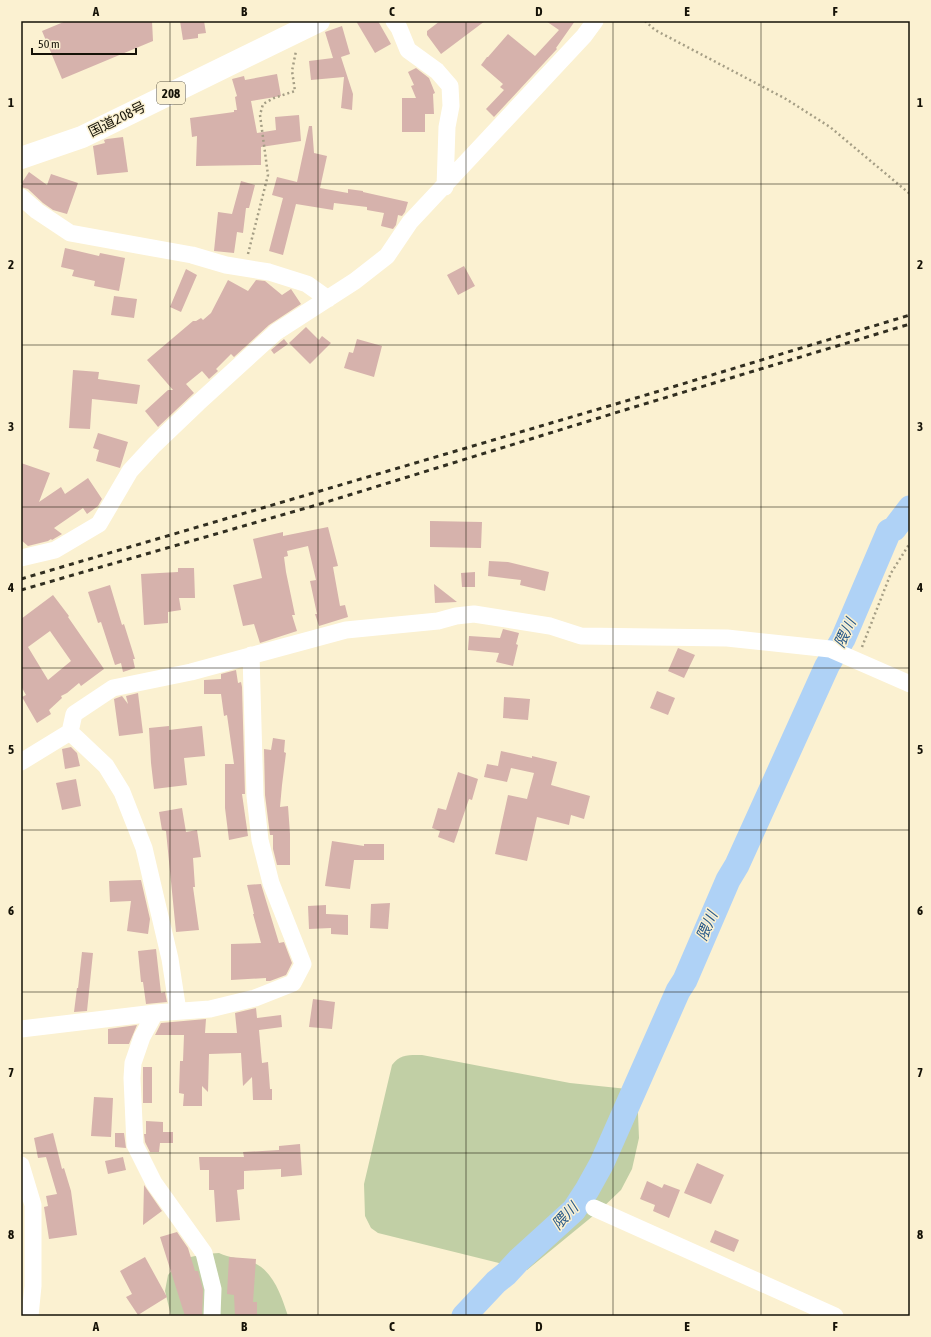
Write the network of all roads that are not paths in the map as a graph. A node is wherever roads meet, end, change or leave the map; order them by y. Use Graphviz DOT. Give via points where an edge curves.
graph roads {
  1 [pos="394,21"];
  2 [pos="595,21"];
  3 [pos="310,25"];
  4 [pos="21,158"];
  5 [pos="445,187"];
  6 [pos="21,197"];
  7 [pos="328,299"];
  8 [pos="21,558"];
  9 [pos="251,655"];
  10 [pos="910,684"];
  11 [pos="70,732"];
  12 [pos="21,762"];
  13 [pos="178,1011"];
  14 [pos="156,1013"];
  15 [pos="21,1030"];
  16 [pos="21,1165"];
  17 [pos="594,1208"];
  18 [pos="30,1316"];
  19 [pos="212,1316"];
  20 [pos="835,1316"];
  1 -- 5 [label="street" via="408,50 437,71 450,86"];
  2 -- 5 [label="street"];
  3 -- 4 [label="highway, 国道208号 / 208" via="82,137"];
  5 -- 7 [label="street" via="410,222 387,256"];
  6 -- 7 [label="street" via="70,233 269,272 307,284"];
  7 -- 8 [label="street" via="276,332 154,445 130,471 99,524 55,550"];
  9 -- 10 [label="street" via="346,630 438,621 474,614 550,626 581,636 727,638 830,649"];
  9 -- 11 [label="street" via="191,672 113,688 74,714"];
  9 -- 13 [label="street" via="255,796 260,840 271,883 303,964 293,983 255,998 210,1009"];
  11 -- 12 [label="street"];
  11 -- 13 [label="street" via="106,766 122,792 142,841 170,959"];
  13 -- 14 [label="street"];
  14 -- 15 [label="street"];
  14 -- 19 [label="street" via="142,1037 133,1063 135,1145 154,1183 204,1253 213,1289"];
  16 -- 18 [label="street" via="33,1205 33,1286"];
  17 -- 20 [label="street"];
}
